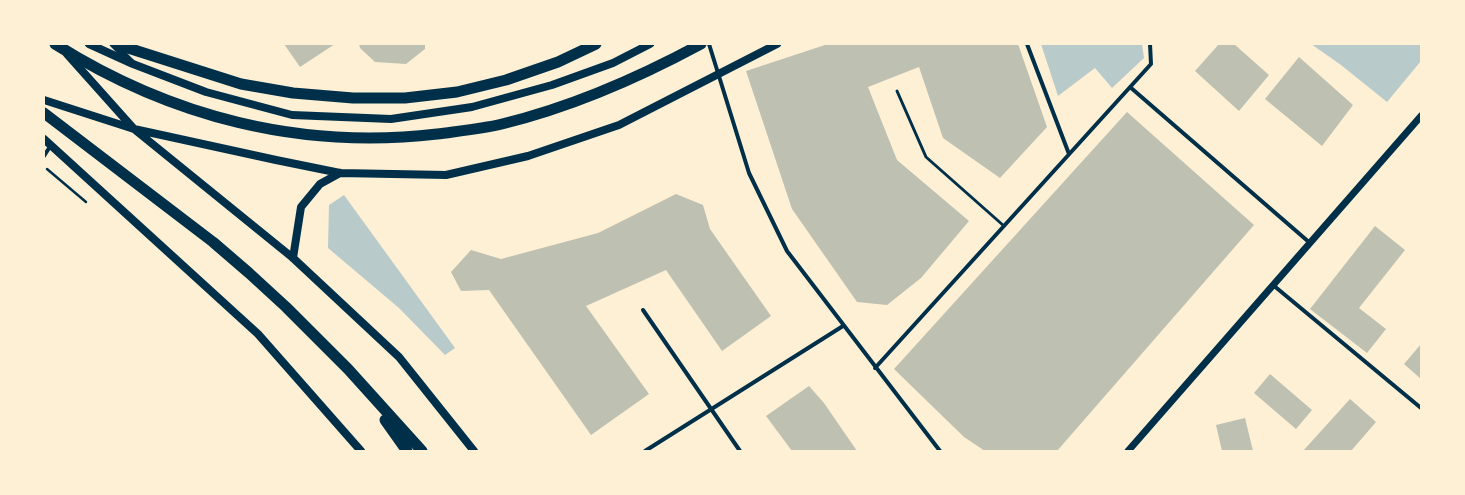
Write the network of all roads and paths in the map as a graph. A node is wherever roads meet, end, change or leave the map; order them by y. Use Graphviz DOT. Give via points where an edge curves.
graph roads {
  1 [pos="55,44"];
  2 [pos="58,44"];
  3 [pos="90,44"];
  4 [pos="113,44"];
  5 [pos="122,44"];
  6 [pos="596,44"];
  7 [pos="650,44"];
  8 [pos="702,44"];
  9 [pos="709,44"];
  10 [pos="776,44"];
  11 [pos="1027,44"];
  12 [pos="1150,44"];
  13 [pos="133,64"];
  14 [pos="718,73"];
  15 [pos="1130,87"];
  16 [pos="897,91"];
  17 [pos="44,100"];
  18 [pos="44,114"];
  19 [pos="1421,116"];
  20 [pos="134,129"];
  21 [pos="44,139"];
  22 [pos="52,145"];
  23 [pos="1069,154"];
  24 [pos="44,156"];
  25 [pos="44,166"];
  26 [pos="340,173"];
  27 [pos="91,207"];
  28 [pos="1004,226"];
  29 [pos="1310,243"];
  30 [pos="292,258"];
  31 [pos="1273,285"];
  32 [pos="286,307"];
  33 [pos="642,310"];
  34 [pos="843,326"];
  35 [pos="875,368"];
  36 [pos="1421,408"];
  37 [pos="711,409"];
  38 [pos="362,451"];
  39 [pos="407,451"];
  40 [pos="422,451"];
  41 [pos="474,451"];
  42 [pos="645,451"];
  43 [pos="740,451"];
  44 [pos="940,451"];
  45 [pos="1128,451"];
  1 -- 8 [label="highway" via="123,82 202,112 286,133 368,138 456,132 540,114 607,89"];
  2 -- 20 [label="main road"];
  3 -- 13 [label="main road"];
  4 -- 13 [label="street"];
  5 -- 6 [label="highway" via="241,84 293,93 405,98 457,92 506,80 558,62"];
  7 -- 13 [label="main road" via="613,63 552,85 472,107 391,119 292,114 206,92"];
  9 -- 14 [label="street"];
  10 -- 14 [label="main road"];
  11 -- 23 [label="street"];
  12 -- 15 [label="street" via="1151,64"];
  14 -- 26 [label="main road" via="619,125 528,156 446,175"];
  14 -- 34 [label="street" via="749,173 787,251"];
  15 -- 23 [label="street"];
  15 -- 29 [label="street"];
  16 -- 28 [label="lane" via="926,157"];
  17 -- 20 [label="main road"];
  18 -- 32 [label="highway" via="213,242"];
  19 -- 29 [label="street"];
  20 -- 26 [label="main road"];
  20 -- 30 [label="main road"];
  21 -- 22 [label="main road"];
  22 -- 24 [label="street"];
  22 -- 38 [label="main road" via="258,334"];
  23 -- 28 [label="street"];
  25 -- 27 [label="path"];
  26 -- 30 [label="main road" via="320,184 301,207"];
  28 -- 35 [label="street"];
  29 -- 31 [label="street"];
  30 -- 41 [label="main road" via="399,357"];
  31 -- 36 [label="street"];
  31 -- 45 [label="street"];
  32 -- 39 [label="highway" via="345,370"];
  32 -- 40 [label="highway" via="348,369"];
  33 -- 37 [label="street"];
  34 -- 35 [label="street"];
  34 -- 37 [label="street"];
  35 -- 44 [label="street"];
  37 -- 42 [label="street"];
  37 -- 43 [label="street"];
}
